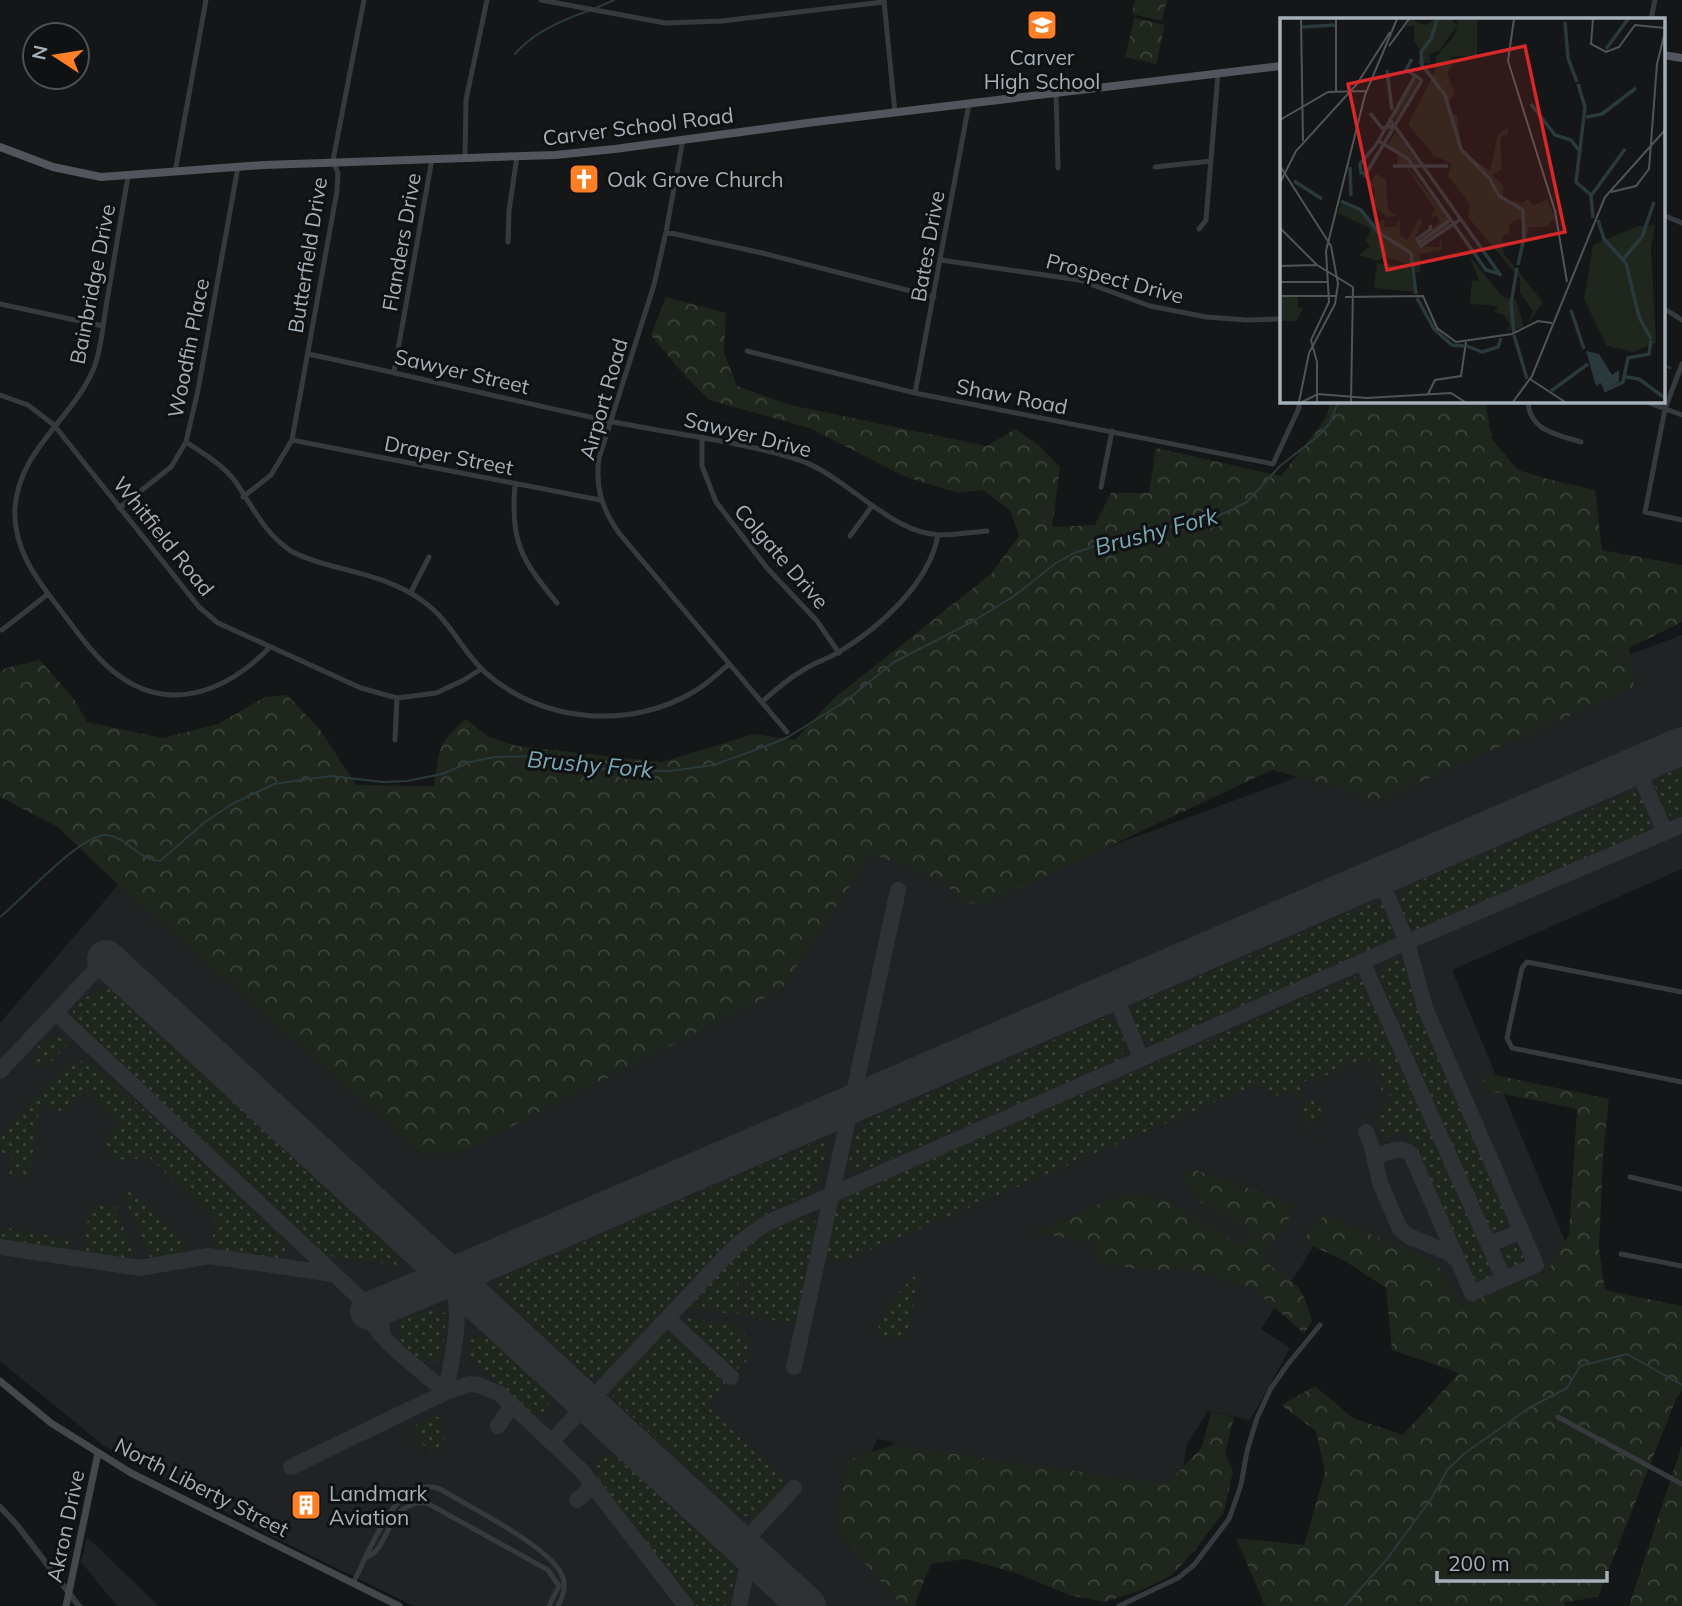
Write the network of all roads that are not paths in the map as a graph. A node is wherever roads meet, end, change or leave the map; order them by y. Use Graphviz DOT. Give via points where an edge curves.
graph roads {
  1 [pos="206,0"];
  2 [pos="364,0"];
  3 [pos="486,0"];
  4 [pos="541,0"];
  5 [pos="1655,0"];
  6 [pos="884,1"];
  7 [pos="1651,18"];
  8 [pos="1664,55"];
  9 [pos="1682,58"];
  10 [pos="1280,66"];
  11 [pos="1218,73"];
  12 [pos="1056,93"];
  13 [pos="969,104"];
  14 [pos="895,113"];
  15 [pos="683,139"];
  16 [pos="0,147"];
  17 [pos="517,156"];
  18 [pos="465,158"];
  19 [pos="432,159"];
  20 [pos="1211,161"];
  21 [pos="333,162"];
  22 [pos="239,167"];
  23 [pos="1156,167"];
  24 [pos="1058,168"];
  25 [pos="175,172"];
  26 [pos="128,176"];
  27 [pos="1664,215"];
  28 [pos="1682,223"];
  29 [pos="1199,229"];
  30 [pos="666,232"];
  31 [pos="508,242"];
  32 [pos="941,260"];
  33 [pos="934,297"];
  34 [pos="0,304"];
  35 [pos="1664,308"];
  36 [pos="1280,319"];
  37 [pos="1682,320"];
  38 [pos="103,326"];
  39 [pos="747,351"];
  40 [pos="308,354"];
  41 [pos="1682,365"];
  42 [pos="394,372"];
  43 [pos="915,393"];
  44 [pos="0,395"];
  45 [pos="1299,402"];
  46 [pos="1528,402"];
  47 [pos="1647,402"];
  48 [pos="1665,409"];
  49 [pos="1682,415"];
  50 [pos="609,421"];
  51 [pos="54,425"];
  52 [pos="1112,431"];
  53 [pos="702,437"];
  54 [pos="292,440"];
  55 [pos="186,442"];
  56 [pos="1581,442"];
  57 [pos="515,484"];
  58 [pos="1101,487"];
  59 [pos="243,497"];
  60 [pos="600,500"];
  61 [pos="872,506"];
  62 [pos="119,508"];
  63 [pos="1682,520"];
  64 [pos="987,531"];
  65 [pos="938,535"];
  66 [pos="850,536"];
  67 [pos="429,557"];
  68 [pos="411,592"];
  69 [pos="48,594"];
  70 [pos="557,603"];
  71 [pos="2,630"];
  72 [pos="270,648"];
  73 [pos="839,653"];
  74 [pos="728,665"];
  75 [pos="481,669"];
  76 [pos="397,698"];
  77 [pos="762,702"];
  78 [pos="787,732"];
  79 [pos="395,740"];
  80 [pos="1682,992"];
  81 [pos="1682,1082"];
  82 [pos="1630,1177"];
  83 [pos="1682,1189"];
  84 [pos="1621,1254"];
  85 [pos="1682,1266"];
  86 [pos="1320,1325"];
  87 [pos="0,1381"];
  88 [pos="1558,1417"];
  89 [pos="98,1453"];
  90 [pos="1682,1484"];
  91 [pos="0,1507"];
  92 [pos="367,1558"];
  93 [pos="353,1583"];
  94 [pos="69,1592"];
  95 [pos="556,1594"];
  96 [pos="563,1597"];
  97 [pos="66,1606"];
  98 [pos="79,1606"];
  99 [pos="399,1606"];
  100 [pos="549,1606"];
  101 [pos="558,1606"];
  102 [pos="1119,1606"];
  1 -- 25 [label="street"];
  2 -- 21 [label="street, Butterfield Drive"];
  3 -- 18 [label="street" via="466,100"];
  4 -- 6 [label="street" via="665,23"];
  5 -- 7 [label="street"];
  6 -- 14 [label="street"];
  8 -- 9 [label="main road"];
  10 -- 11 [label="main road, Carver School Road"];
  11 -- 12 [label="main road, Carver School Road"];
  11 -- 20 [label="street"];
  12 -- 13 [label="main road, Carver School Road"];
  12 -- 24 [label="street"];
  13 -- 14 [label="main road, Carver School Road"];
  13 -- 32 [label="street, Bates Drive"];
  14 -- 15 [label="main road, Carver School Road"];
  15 -- 17 [label="main road, Carver School Road" via="601,151"];
  15 -- 30 [label="street, Airport Road"];
  16 -- 26 [label="main road, Carver School Road" via="72,172"];
  17 -- 18 [label="main road, Carver School Road"];
  17 -- 31 [label="street"];
  18 -- 19 [label="main road, Carver School Road"];
  19 -- 21 [label="main road, Carver School Road"];
  19 -- 42 [label="street, Flanders Drive"];
  20 -- 23 [label="street"];
  20 -- 29 [label="street" via="1206,220"];
  21 -- 22 [label="main road, Carver School Road"];
  21 -- 40 [label="street, Butterfield Drive" via="337,191"];
  22 -- 25 [label="main road, Carver School Road"];
  22 -- 55 [label="street, Woodfin Place"];
  25 -- 26 [label="main road, Carver School Road"];
  26 -- 38 [label="street, Bainbridge Drive"];
  27 -- 28 [label="street"];
  30 -- 33 [label="street"];
  30 -- 50 [label="street, Airport Road" via="654,285"];
  32 -- 33 [label="street, Bates Drive"];
  32 -- 36 [label="street, Prospect Drive" via="1079,280 1150,306 1206,317"];
  33 -- 43 [label="street, Bates Drive"];
  34 -- 38 [label="street"];
  35 -- 37 [label="street"];
  38 -- 51 [label="street, Bainbridge Drive" via="89,379"];
  39 -- 43 [label="street, Shaw Road"];
  40 -- 42 [label="street, Sawyer Street"];
  40 -- 54 [label="street, Butterfield Drive"];
  41 -- 48 [label="street"];
  42 -- 50 [label="street, Sawyer Street"];
  43 -- 52 [label="street, Shaw Road"];
  44 -- 51 [label="street, Whitfield Road" via="28,405"];
  45 -- 52 [label="street, Shaw Road" via="1273,464"];
  46 -- 56 [label="street" via="1539,426"];
  47 -- 48 [label="street"];
  48 -- 49 [label="street"];
  48 -- 63 [label="street" via="1645,512"];
  50 -- 53 [label="street, Sawyer Drive"];
  50 -- 60 [label="street, Airport Road" via="598,468"];
  51 -- 62 [label="street, Whitfield Road"];
  51 -- 69 [label="street, Bainbridge Drive" via="24,471 15,509 24,557"];
  52 -- 58 [label="street"];
  53 -- 61 [label="street, Sawyer Drive" via="815,466"];
  53 -- 73 [label="street, Colgate Drive" via="704,476 720,509"];
  54 -- 57 [label="street, Draper Street"];
  54 -- 59 [label="street, Butterfield Drive" via="271,475"];
  55 -- 59 [label="street" via="221,467"];
  55 -- 62 [label="street, Woodfin Place" via="171,467"];
  57 -- 60 [label="street, Draper Street"];
  57 -- 70 [label="street" via="518,546"];
  59 -- 68 [label="street" via="273,537 294,552"];
  60 -- 74 [label="street, Airport Road" via="619,533"];
  61 -- 65 [label="street, Sawyer Drive"];
  61 -- 66 [label="street"];
  62 -- 72 [label="street, Whitfield Road" via="199,607 218,623"];
  64 -- 65 [label="street, Sawyer Drive"];
  65 -- 73 [label="street" via="933,555 913,588"];
  67 -- 68 [label="street"];
  68 -- 75 [label="street" via="443,619"];
  69 -- 71 [label="street"];
  69 -- 72 [label="street, Bainbridge Drive" via="113,671 132,684 157,692 191,694 213,688 246,671"];
  72 -- 76 [label="street, Whitfield Road" via="361,688"];
  73 -- 77 [label="street" via="787,680"];
  74 -- 75 [label="street" via="695,691 670,703 604,717 543,706 514,693"];
  74 -- 77 [label="street, Airport Road"];
  75 -- 76 [label="street, Whitfield Road" via="436,692"];
  76 -- 79 [label="street"];
  77 -- 78 [label="street, Airport Road"];
  80 -- 81 [label="street" via="1527,962 1507,1038 1512,1048"];
  82 -- 83 [label="street"];
  84 -- 85 [label="street"];
  86 -- 102 [label="street" via="1288,1364 1257,1418 1229,1519 1194,1565 1178,1578"];
  87 -- 89 [label="main road, North Liberty Street" via="51,1423"];
  88 -- 90 [label="street"];
  89 -- 93 [label="main road, North Liberty Street"];
  89 -- 94 [label="main road, Akron Drive"];
  91 -- 94 [label="street"];
  92 -- 93 [label="street"];
  92 -- 95 [label="street" via="405,1508 427,1503 548,1570 559,1586"];
  92 -- 96 [label="street" via="394,1505 404,1495 429,1486 548,1557 563,1577"];
  93 -- 99 [label="main road, North Liberty Street"];
  94 -- 97 [label="main road, Akron Drive"];
  94 -- 98 [label="street"];
  95 -- 96 [label="street"];
  95 -- 100 [label="street"];
  96 -- 101 [label="street"];
}
